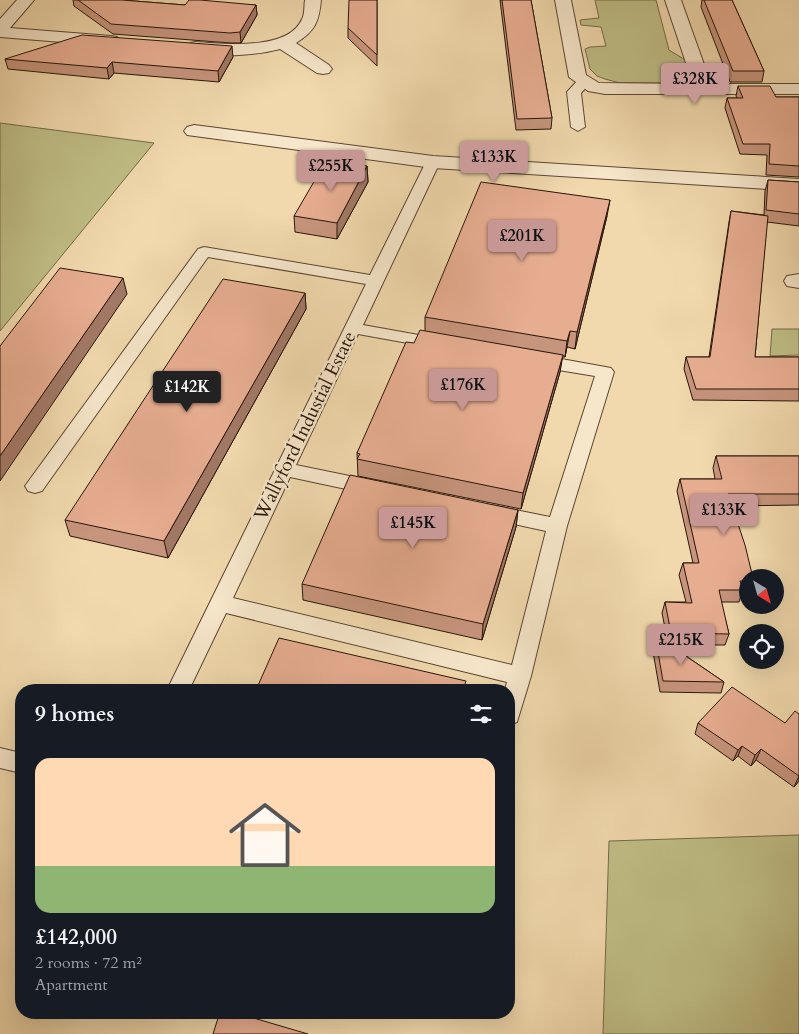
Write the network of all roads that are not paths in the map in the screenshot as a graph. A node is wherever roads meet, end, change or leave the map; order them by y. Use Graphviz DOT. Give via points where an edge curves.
graph roads {
  1 [pos="26,0"];
  2 [pos="313,0"];
  3 [pos="563,0"];
  4 [pos="673,0"];
  5 [pos="0,30"];
  6 [pos="130,42"];
  7 [pos="282,42"];
  8 [pos="176,46"];
  9 [pos="323,69"];
  10 [pos="589,85"];
  11 [pos="704,88"];
  12 [pos="799,89"];
  13 [pos="578,127"];
  14 [pos="194,132"];
  15 [pos="433,162"];
  16 [pos="799,185"];
  17 [pos="375,281"];
  18 [pos="352,328"];
  19 [pos="459,347"];
  20 [pos="517,357"];
  21 [pos="284,469"];
  22 [pos="35,486"];
  23 [pos="392,491"];
  24 [pos="470,508"];
  25 [pos="557,526"];
  26 [pos="220,603"];
  27 [pos="520,676"];
  28 [pos="181,684"];
  29 [pos="515,694"];
  30 [pos="0,758"];
  31 [pos="15,762"];
  1 -- 5 [label="street"];
  2 -- 7 [label="street" via="311,21 307,27"];
  3 -- 10 [label="street" via="578,77"];
  4 -- 11 [label="street"];
  5 -- 6 [label="street"];
  7 -- 8 [label="street" via="244,50"];
  7 -- 9 [label="street"];
  10 -- 11 [label="street" via="605,89"];
  10 -- 13 [label="lane" via="574,92"];
  11 -- 12 [label="street"];
  14 -- 15 [label="street"];
  15 -- 16 [label="street"];
  15 -- 17 [label="lane, Wallyford Industial Estate"];
  17 -- 18 [label="lane, Wallyford Industial Estate"];
  17 -- 22 [label="lane" via="204,252"];
  18 -- 19 [label="lane"];
  18 -- 21 [label="lane, Wallyford Industial Estate"];
  20 -- 25 [label="lane" via="605,372"];
  21 -- 23 [label="lane"];
  21 -- 26 [label="lane, Wallyford Industial Estate"];
  24 -- 25 [label="lane"];
  25 -- 27 [label="lane"];
  26 -- 27 [label="lane"];
  26 -- 28 [label="lane, Wallyford Industial Estate"];
  27 -- 29 [label="lane"];
  30 -- 31 [label="lane"];
}
